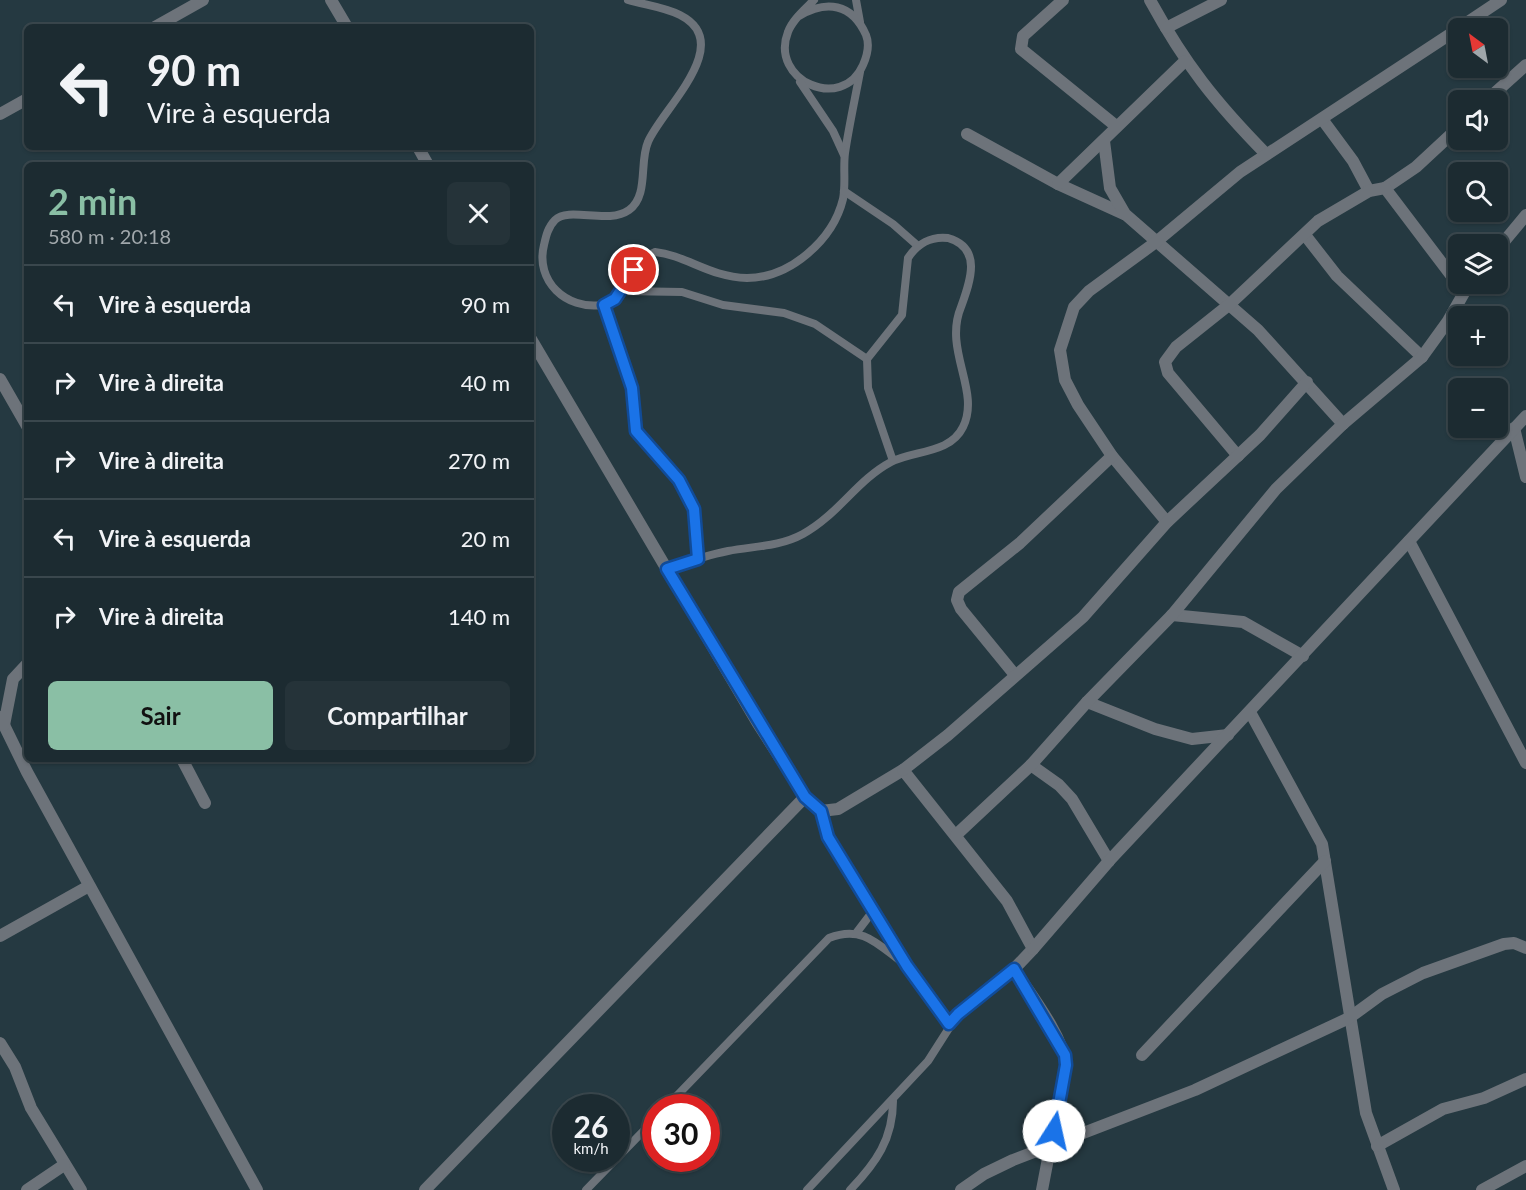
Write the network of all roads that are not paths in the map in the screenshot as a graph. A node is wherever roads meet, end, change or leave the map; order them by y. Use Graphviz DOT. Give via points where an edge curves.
graph roads {
  1 [pos="203,0"];
  2 [pos="331,0"];
  3 [pos="628,0"];
  4 [pos="814,0"];
  5 [pos="855,0"];
  6 [pos="1063,0"];
  7 [pos="1150,0"];
  8 [pos="1221,0"];
  9 [pos="1502,0"];
  10 [pos="799,16"];
  11 [pos="1475,18"];
  12 [pos="860,23"];
  13 [pos="160,24"];
  14 [pos="345,24"];
  15 [pos="1166,28"];
  16 [pos="1448,36"];
  17 [pos="1185,61"];
  18 [pos="1526,65"];
  19 [pos="860,72"];
  20 [pos="798,78"];
  21 [pos="1499,90"];
  22 [pos="24,101"];
  23 [pos="0,114"];
  24 [pos="1322,119"];
  25 [pos="1116,126"];
  26 [pos="967,134"];
  27 [pos="1448,137"];
  28 [pos="1104,141"];
  29 [pos="1266,154"];
  30 [pos="844,155"];
  31 [pos="1058,184"];
  32 [pos="1386,188"];
  33 [pos="844,191"];
  34 [pos="1369,191"];
  35 [pos="1125,214"];
  36 [pos="1526,215"];
  37 [pos="1305,235"];
  38 [pos="1508,237"];
  39 [pos="1156,242"];
  40 [pos="918,246"];
  41 [pos="1448,265"];
  42 [pos="622,291"];
  43 [pos="1462,294"];
  44 [pos="1230,304"];
  45 [pos="604,305"];
  46 [pos="534,344"];
  47 [pos="1422,357"];
  48 [pos="867,359"];
  49 [pos="0,379"];
  50 [pos="1307,382"];
  51 [pos="1526,416"];
  52 [pos="24,421"];
  53 [pos="1343,424"];
  54 [pos="1514,428"];
  55 [pos="1112,456"];
  56 [pos="1238,456"];
  57 [pos="893,461"];
  58 [pos="1526,477"];
  59 [pos="1167,522"];
  60 [pos="1409,541"];
  61 [pos="698,559"];
  62 [pos="667,569"];
  63 [pos="1172,615"];
  64 [pos="1303,656"];
  65 [pos="24,667"];
  66 [pos="1015,675"];
  67 [pos="1088,702"];
  68 [pos="1250,712"];
  69 [pos="3,729"];
  70 [pos="1228,735"];
  71 [pos="184,762"];
  72 [pos="1526,763"];
  73 [pos="1031,765"];
  74 [pos="903,770"];
  75 [pos="805,797"];
  76 [pos="205,803"];
  77 [pos="821,811"];
  78 [pos="956,835"];
  79 [pos="1109,861"];
  80 [pos="1325,861"];
  81 [pos="89,886"];
  82 [pos="873,911"];
  83 [pos="856,932"];
  84 [pos="0,936"];
  85 [pos="1526,948"];
  86 [pos="1033,949"];
  87 [pos="907,966"];
  88 [pos="1014,969"];
  89 [pos="1349,1018"];
  90 [pos="949,1024"];
  91 [pos="0,1042"];
  92 [pos="1142,1055"];
  93 [pos="1526,1079"];
  94 [pos="679,1094"];
  95 [pos="893,1101"];
  96 [pos="642,1132"];
  97 [pos="1377,1146"];
  98 [pos="1050,1148"];
  99 [pos="64,1166"];
  100 [pos="1526,1166"];
  101 [pos="27,1190"];
  102 [pos="81,1190"];
  103 [pos="257,1190"];
  104 [pos="425,1190"];
  105 [pos="586,1190"];
  106 [pos="807,1190"];
  107 [pos="850,1190"];
  108 [pos="961,1190"];
  109 [pos="1042,1190"];
  110 [pos="1394,1190"];
  111 [pos="1482,1190"];
  1 -- 13 [label="street"];
  2 -- 14 [label="street"];
  3 -- 45 [label="lane" via="688,19 699,39 700,55 692,76 659,120 646,145 641,189 634,206 606,217 562,216 547,232 543,261 549,285 569,299"];
  4 -- 10 [label="lane"];
  5 -- 12 [label="lane"];
  6 -- 25 [label="street" via="1023,36 1022,49"];
  7 -- 15 [label="street"];
  8 -- 15 [label="street"];
  9 -- 11 [label="street"];
  10 -- 12 [label="lane" via="814,8 831,6 848,11"];
  10 -- 20 [label="lane" via="788,30 784,48 788,64"];
  12 -- 19 [label="lane" via="867,39 867,56"];
  15 -- 17 [label="street"];
  16 -- 24 [label="street"];
  17 -- 25 [label="street"];
  17 -- 29 [label="street" via="1214,100"];
  18 -- 21 [label="street"];
  19 -- 20 [label="lane" via="847,84 830,89 813,87"];
  19 -- 30 [label="lane"];
  20 -- 30 [label="lane"];
  22 -- 23 [label="street"];
  24 -- 29 [label="street"];
  24 -- 34 [label="street" via="1353,161"];
  25 -- 28 [label="street"];
  26 -- 31 [label="street"];
  27 -- 32 [label="street"];
  28 -- 31 [label="street"];
  28 -- 35 [label="street" via="1110,188"];
  29 -- 39 [label="street"];
  30 -- 33 [label="lane"];
  31 -- 35 [label="street"];
  32 -- 34 [label="street"];
  32 -- 41 [label="street"];
  33 -- 40 [label="lane"];
  33 -- 42 [label="lane" via="840,209 824,236 812,250 782,269 764,276 729,277 655,252 641,261"];
  34 -- 37 [label="street" via="1318,221"];
  35 -- 39 [label="street"];
  36 -- 38 [label="street"];
  37 -- 44 [label="street"];
  37 -- 47 [label="street" via="1337,276"];
  39 -- 44 [label="street"];
  39 -- 55 [label="street" via="1083,297 1074,307 1062,337 1060,360 1065,380"];
  40 -- 48 [label="lane" via="908,258 902,315"];
  40 -- 57 [label="lane" via="948,238 959,243 972,266 971,282 954,327 968,397 967,411 963,428 946,443"];
  42 -- 45 [label="lane"];
  42 -- 48 [label="lane" via="682,292 723,305 784,313 815,324"];
  43 -- 47 [label="street"];
  44 -- 50 [label="street"];
  44 -- 56 [label="street" via="1176,347 1165,362 1168,373"];
  45 -- 61 [label="lane" via="632,388 636,431 679,480 694,509"];
  46 -- 62 [label="street"];
  47 -- 53 [label="street"];
  48 -- 57 [label="lane" via="867,388"];
  49 -- 52 [label="street"];
  50 -- 53 [label="street"];
  50 -- 56 [label="street"];
  51 -- 54 [label="street"];
  53 -- 63 [label="street" via="1276,489"];
  54 -- 58 [label="street"];
  54 -- 60 [label="street"];
  55 -- 59 [label="street"];
  55 -- 66 [label="street" via="1020,543 959,592 961,609"];
  56 -- 59 [label="street"];
  57 -- 61 [label="lane" via="877,470 829,518 790,541"];
  59 -- 66 [label="street" via="1083,617"];
  60 -- 64 [label="street"];
  60 -- 72 [label="street"];
  61 -- 62 [label="lane"];
  62 -- 75 [label="street"];
  63 -- 64 [label="street" via="1242,622"];
  63 -- 67 [label="street"];
  64 -- 68 [label="street"];
  65 -- 69 [label="street" via="13,679"];
  66 -- 74 [label="street"];
  67 -- 70 [label="street" via="1192,739"];
  67 -- 73 [label="street"];
  68 -- 70 [label="street"];
  68 -- 80 [label="street" via="1317,833"];
  69 -- 81 [label="street"];
  70 -- 79 [label="street"];
  71 -- 76 [label="street"];
  73 -- 78 [label="street"];
  73 -- 79 [label="street" via="1072,800"];
  74 -- 77 [label="street" via="838,809"];
  74 -- 78 [label="street"];
  75 -- 77 [label="street"];
  75 -- 104 [label="street"];
  77 -- 82 [label="lane" via="828,837"];
  78 -- 86 [label="street" via="1007,901"];
  79 -- 86 [label="street"];
  80 -- 89 [label="street"];
  80 -- 92 [label="street"];
  81 -- 84 [label="street"];
  81 -- 103 [label="street"];
  82 -- 83 [label="lane"];
  82 -- 87 [label="lane"];
  83 -- 87 [label="lane"];
  83 -- 94 [label="lane" via="829,938"];
  85 -- 89 [label="street" via="1504,944 1423,973 1382,994"];
  86 -- 88 [label="street"];
  87 -- 90 [label="lane"];
  88 -- 90 [label="lane"];
  88 -- 98 [label="street" via="1065,1055"];
  89 -- 97 [label="street" via="1366,1113"];
  89 -- 98 [label="street" via="1185,1094"];
  90 -- 95 [label="lane" via="928,1061"];
  91 -- 99 [label="street"];
  93 -- 97 [label="street" via="1484,1098 1443,1109"];
  95 -- 106 [label="lane"];
  95 -- 107 [label="lane" via="888,1140 880,1157"];
  96 -- 105 [label="lane"];
  97 -- 110 [label="street"];
  98 -- 108 [label="street" via="984,1174"];
  98 -- 109 [label="street"];
  99 -- 101 [label="street"];
  99 -- 102 [label="street"];
  100 -- 111 [label="street"];
}
